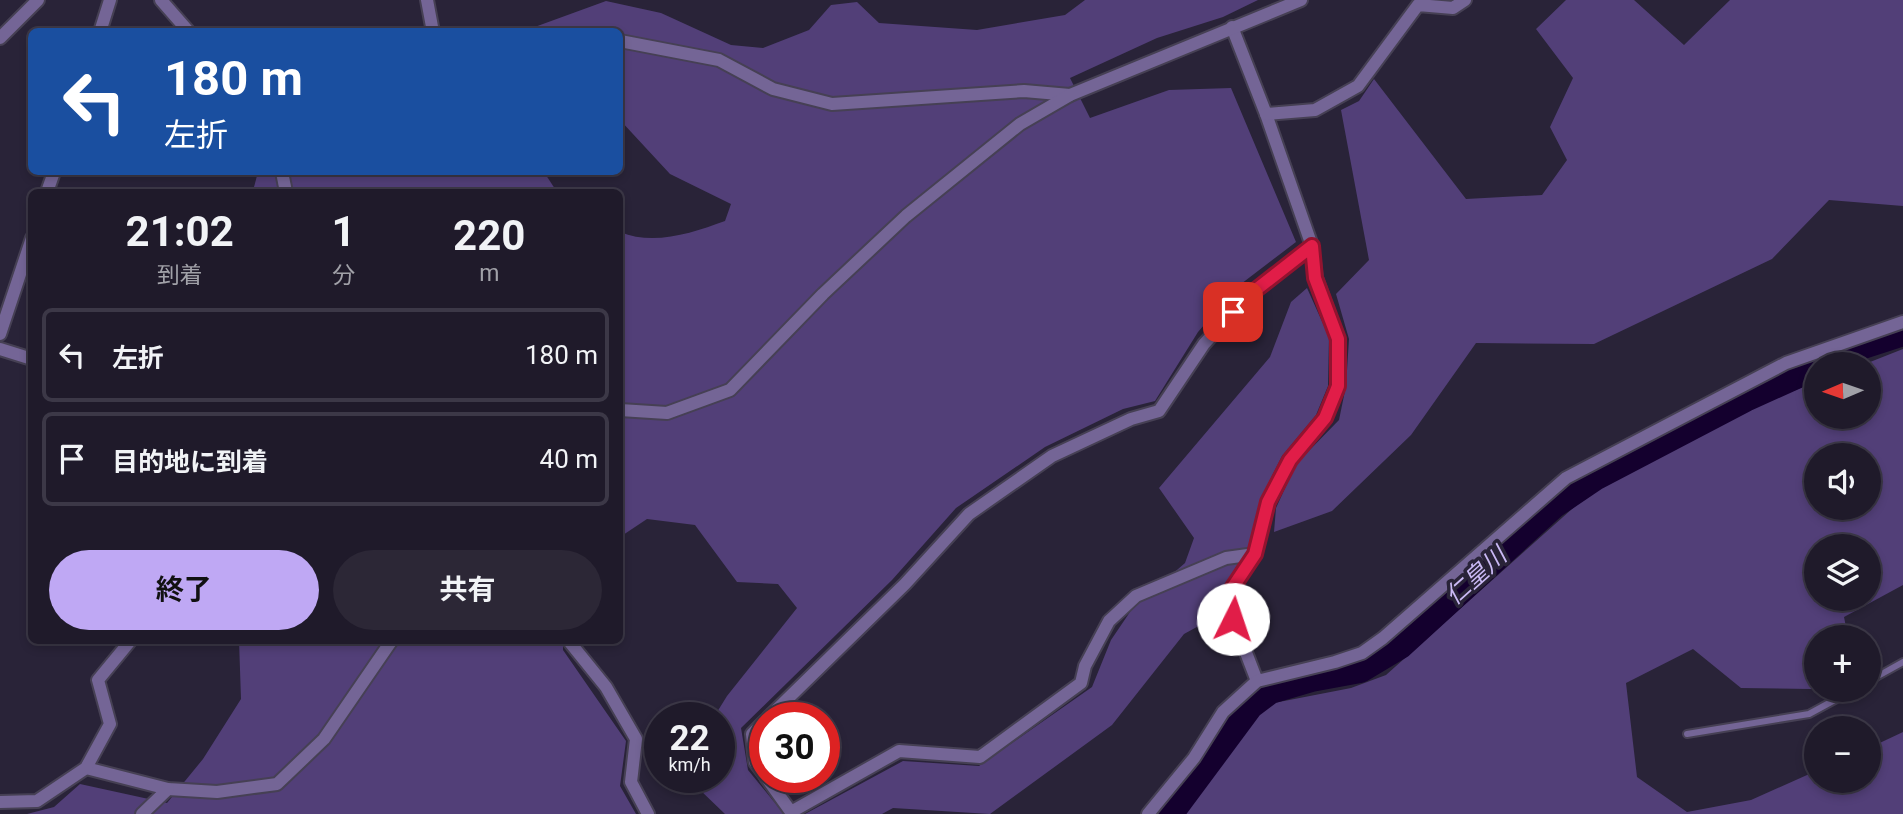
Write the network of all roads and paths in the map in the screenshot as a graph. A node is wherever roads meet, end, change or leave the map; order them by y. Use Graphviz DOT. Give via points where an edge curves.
graph roads {
  1 [pos="38,0"];
  2 [pos="110,0"];
  3 [pos="161,0"];
  4 [pos="427,0"];
  5 [pos="1301,0"];
  6 [pos="1465,0"];
  7 [pos="1450,4"];
  8 [pos="1232,27"];
  9 [pos="101,28"];
  10 [pos="186,28"];
  11 [pos="432,28"];
  12 [pos="0,38"];
  13 [pos="623,42"];
  14 [pos="1070,95"];
  15 [pos="1266,114"];
  16 [pos="1312,246"];
  17 [pos="28,250"];
  18 [pos="1903,322"];
  19 [pos="0,334"];
  20 [pos="0,349"];
  21 [pos="28,358"];
  22 [pos="623,410"];
  23 [pos="1255,554"];
  24 [pos="128,644"];
  25 [pos="389,644"];
  26 [pos="571,644"];
  27 [pos="1903,662"];
  28 [pos="1881,674"];
  29 [pos="1257,681"];
  30 [pos="784,702"];
  31 [pos="1831,702"];
  32 [pos="1687,734"];
  33 [pos="86,768"];
  34 [pos="840,784"];
  35 [pos="168,789"];
  36 [pos="778,793"];
  37 [pos="825,793"];
  38 [pos="0,802"];
  39 [pos="142,814"];
  40 [pos="648,814"];
  41 [pos="1148,814"];
  1 -- 12 [label="street"];
  2 -- 9 [label="street"];
  3 -- 10 [label="street"];
  4 -- 11 [label="street"];
  5 -- 8 [label="street"];
  6 -- 7 [label="street"];
  7 -- 15 [label="street" via="1418,5 1358,86 1315,110"];
  8 -- 14 [label="street"];
  8 -- 15 [label="street"];
  13 -- 14 [label="street" via="719,60 773,89 832,104 1024,91"];
  14 -- 22 [label="street" via="1020,124 906,216 730,390 667,413"];
  15 -- 16 [label="street"];
  16 -- 23 [label="street" via="1315,278 1338,339 1338,386 1325,418 1290,460 1268,502"];
  16 -- 30 [label="street" via="1248,296 1204,344 1159,411 1052,456 969,514 905,584"];
  17 -- 19 [label="street"];
  18 -- 29 [label="street" via="1786,363 1566,478 1362,653"];
  20 -- 21 [label="street"];
  23 -- 29 [label="street" via="1233,587 1233,619"];
  23 -- 34 [label="street" via="1226,558 1136,596 1109,621 1081,683 980,757 899,751"];
  24 -- 33 [label="street" via="98,680 110,724"];
  25 -- 35 [label="street" via="324,739 277,784 217,792"];
  26 -- 40 [label="street" via="606,687 636,739 631,782"];
  27 -- 28 [label="lane"];
  29 -- 41 [label="street" via="1223,712 1194,758"];
  31 -- 32 [label="lane" via="1809,714"];
  33 -- 35 [label="street"];
  33 -- 38 [label="street" via="37,801"];
  35 -- 39 [label="street"];
  36 -- 37 [label="street" via="791,812"];
}
